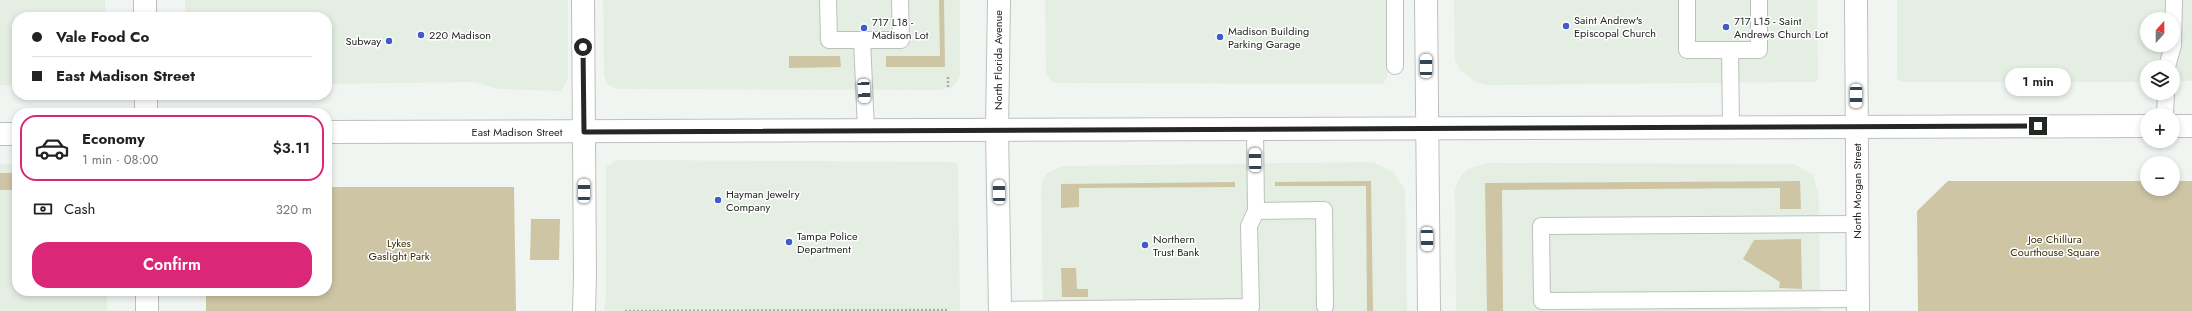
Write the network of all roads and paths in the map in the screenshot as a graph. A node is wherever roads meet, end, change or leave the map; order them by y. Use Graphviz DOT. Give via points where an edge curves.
graph roads {
  1 [pos="145,0"];
  2 [pos="583,0"];
  3 [pos="828,0"];
  4 [pos="900,0"];
  5 [pos="998,0"];
  6 [pos="1395,0"];
  7 [pos="1426,0"];
  8 [pos="1687,0"];
  9 [pos="1759,0"];
  10 [pos="1856,0"];
  11 [pos="2174,0"];
  12 [pos="145,12"];
  13 [pos="2174,12"];
  14 [pos="862,40"];
  15 [pos="1730,51"];
  16 [pos="1395,66"];
  17 [pos="948,77"];
  18 [pos="948,88"];
  19 [pos="2140,126"];
  20 [pos="2180,126"];
  21 [pos="2192,126"];
  22 [pos="1731,127"];
  23 [pos="1856,127"];
  24 [pos="1426,128"];
  25 [pos="1255,129"];
  26 [pos="866,130"];
  27 [pos="998,130"];
  28 [pos="332,132"];
  29 [pos="584,132"];
  30 [pos="0,134"];
  31 [pos="12,134"];
  32 [pos="1256,211"];
  33 [pos="1857,224"];
  34 [pos="147,296"];
  35 [pos="1858,305"];
  36 [pos="1325,306"];
  37 [pos="625,310"];
  38 [pos="948,310"];
  39 [pos="1000,310"];
  40 [pos="147,311"];
  41 [pos="584,311"];
  42 [pos="1428,311"];
  1 -- 12 [label="street"];
  2 -- 29 [label="street"];
  3 -- 14 [label="lane" via="829,40"];
  4 -- 14 [label="lane" via="900,40"];
  5 -- 27 [label="street, North Florida Avenue"];
  6 -- 16 [label="lane"];
  7 -- 24 [label="street"];
  8 -- 15 [label="lane" via="1687,50"];
  9 -- 15 [label="lane" via="1759,50"];
  10 -- 23 [label="street, North Morgan Street"];
  11 -- 13 [label="lane"];
  14 -- 26 [label="lane"];
  15 -- 22 [label="lane"];
  17 -- 18 [label="path"];
  19 -- 23 [label="street, East Madison Street"];
  20 -- 21 [label="street"];
  22 -- 23 [label="street, East Madison Street"];
  22 -- 24 [label="street, East Madison Street"];
  23 -- 33 [label="street, North Morgan Street"];
  24 -- 25 [label="street, East Madison Street"];
  24 -- 42 [label="street"];
  25 -- 27 [label="street, East Madison Street"];
  25 -- 32 [label="lane"];
  26 -- 27 [label="street, East Madison Street"];
  26 -- 29 [label="street, East Madison Street"];
  27 -- 39 [label="street, North Florida Avenue"];
  28 -- 29 [label="street, East Madison Street"];
  29 -- 41 [label="street"];
  30 -- 31 [label="street"];
  32 -- 36 [label="lane" via="1324,210"];
  32 -- 39 [label="lane" via="1250,226 1251,307"];
  33 -- 35 [label="street, North Morgan Street"];
  33 -- 35 [label="lane" via="1541,226 1542,301"];
  34 -- 40 [label="street"];
  37 -- 38 [label="path"];
}
